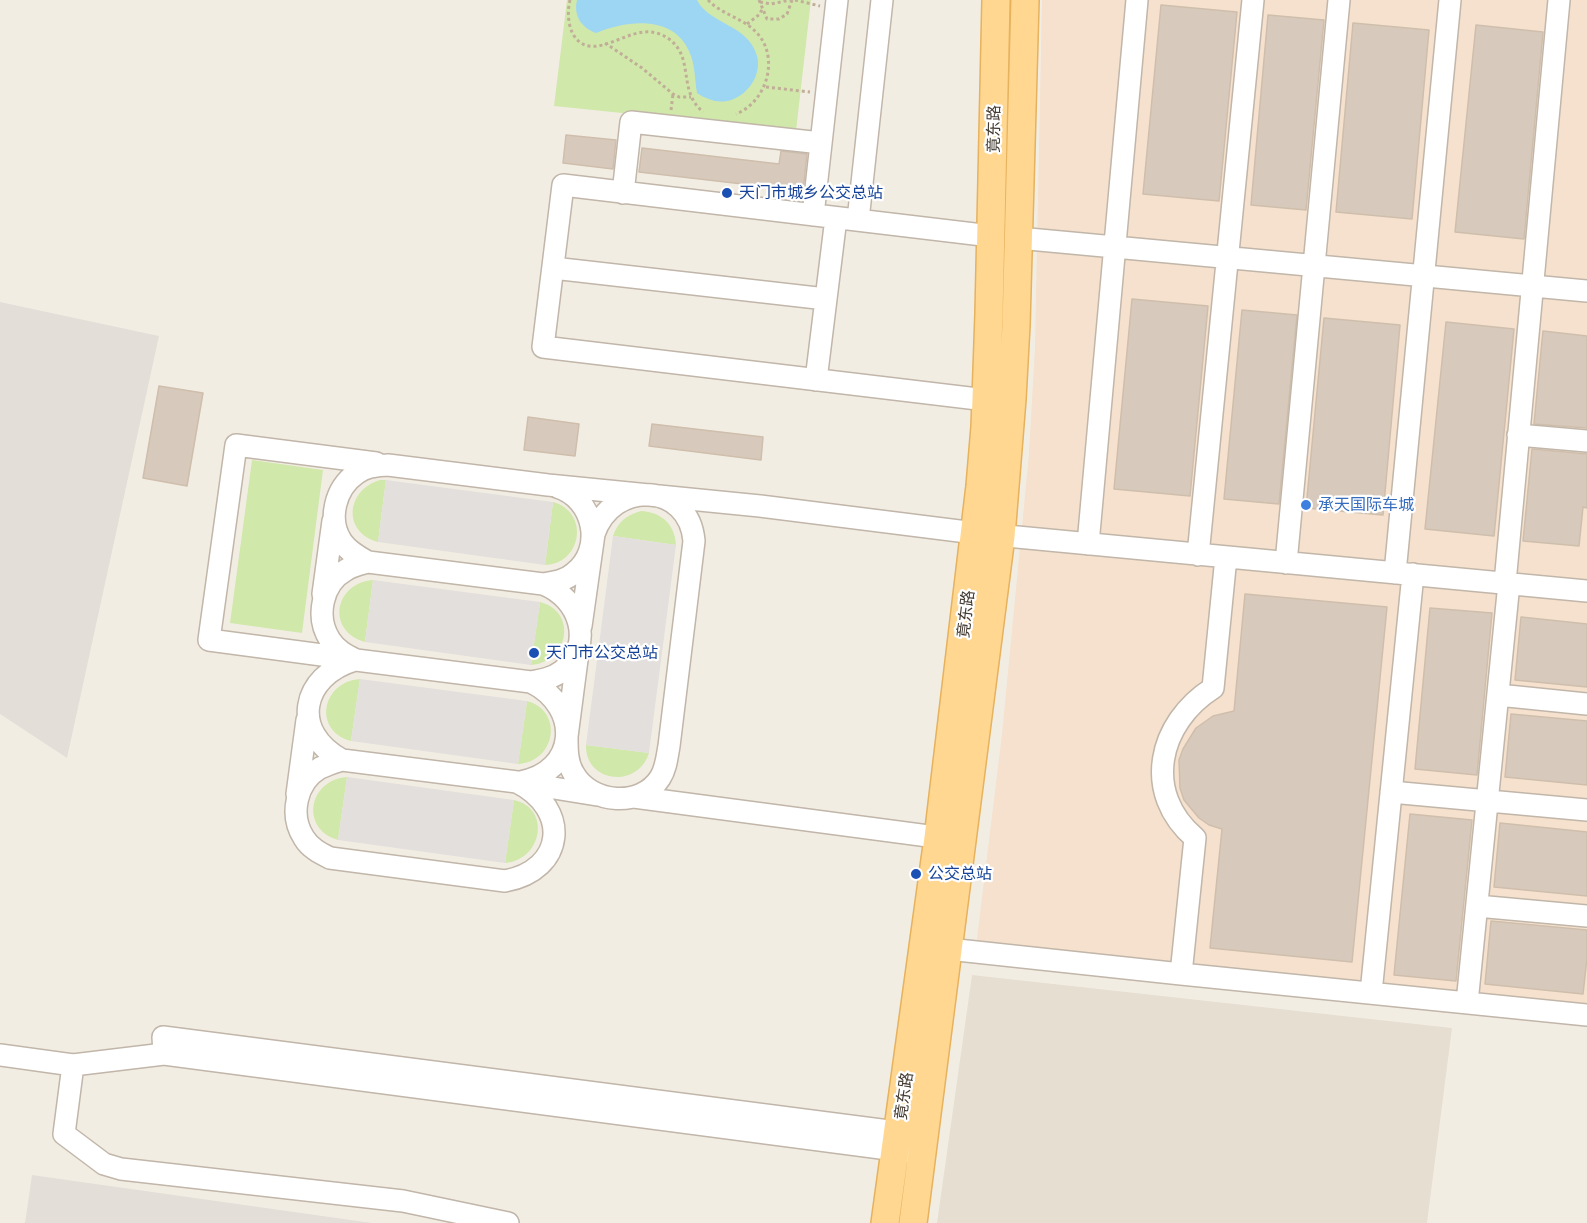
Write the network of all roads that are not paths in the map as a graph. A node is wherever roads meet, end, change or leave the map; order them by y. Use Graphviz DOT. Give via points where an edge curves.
graph roads {
  1 [pos="882,0"];
  2 [pos="996,0"];
  3 [pos="1024,0"];
  4 [pos="1137,0"];
  5 [pos="1253,0"];
  6 [pos="1339,0"];
  7 [pos="1450,0"];
  8 [pos="1559,0"];
  9 [pos="837,4"];
  10 [pos="821,143"];
  11 [pos="623,193"];
  12 [pos="813,215"];
  13 [pos="836,218"];
  14 [pos="858,220"];
  15 [pos="991,236"];
  16 [pos="1018,238"];
  17 [pos="1115,246"];
  18 [pos="1228,257"];
  19 [pos="1314,265"];
  20 [pos="553,268"];
  21 [pos="1424,276"];
  22 [pos="1532,286"];
  23 [pos="1587,291"];
  24 [pos="826,300"];
  25 [pos="816,380"];
  26 [pos="986,400"];
  27 [pos="1518,435"];
  28 [pos="1587,441"];
  29 [pos="388,465"];
  30 [pos="548,485"];
  31 [pos="655,495"];
  32 [pos="734,503"];
  33 [pos="334,512"];
  34 [pos="988,535"];
  35 [pos="694,541"];
  36 [pos="1088,544"];
  37 [pos="592,545"];
  38 [pos="1198,555"];
  39 [pos="1226,557"];
  40 [pos="368,562"];
  41 [pos="1286,562"];
  42 [pos="1404,574"];
  43 [pos="1507,583"];
  44 [pos="543,584"];
  45 [pos="1587,591"];
  46 [pos="321,610"];
  47 [pos="579,640"];
  48 [pos="316,654"];
  49 [pos="356,660"];
  50 [pos="531,682"];
  51 [pos="1498,695"];
  52 [pos="1587,704"];
  53 [pos="308,710"];
  54 [pos="567,738"];
  55 [pos="342,760"];
  56 [pos="666,762"];
  57 [pos="518,782"];
  58 [pos="560,789"];
  59 [pos="1391,792"];
  60 [pos="605,797"];
  61 [pos="634,797"];
  62 [pos="1487,801"];
  63 [pos="685,804"];
  64 [pos="295,808"];
  65 [pos="1587,810"];
  66 [pos="950,839"];
  67 [pos="553,842"];
  68 [pos="1477,906"];
  69 [pos="1587,916"];
  70 [pos="948,949"];
  71 [pos="1181,974"];
  72 [pos="1371,993"];
  73 [pos="1467,1003"];
  74 [pos="1587,1015"];
  75 [pos="0,1055"];
  76 [pos="73,1065"];
  77 [pos="911,1143"];
  78 [pos="508,1223"];
  79 [pos="885,1223"];
  80 [pos="913,1223"];
  1 -- 14 [label="street"];
  2 -- 15 [label="main road, 竟东路"];
  3 -- 16 [label="main road, 竟东路"];
  4 -- 17 [label="street"];
  5 -- 18 [label="street"];
  6 -- 19 [label="street"];
  7 -- 21 [label="street"];
  8 -- 22 [label="street"];
  9 -- 10 [label="street"];
  10 -- 11 [label="street" via="631,122"];
  10 -- 12 [label="street"];
  11 -- 12 [label="street"];
  11 -- 20 [label="street" via="563,185"];
  12 -- 13 [label="street"];
  13 -- 14 [label="street"];
  13 -- 24 [label="street"];
  14 -- 15 [label="street"];
  15 -- 26 [label="main road, 竟东路"];
  16 -- 17 [label="street"];
  16 -- 34 [label="main road, 竟东路" via="1012,399"];
  17 -- 18 [label="street"];
  17 -- 36 [label="street"];
  18 -- 19 [label="street"];
  18 -- 38 [label="street"];
  19 -- 21 [label="street"];
  19 -- 41 [label="street"];
  20 -- 24 [label="street"];
  20 -- 25 [label="street" via="543,347"];
  21 -- 22 [label="street"];
  21 -- 42 [label="street"];
  22 -- 23 [label="street"];
  22 -- 27 [label="street"];
  24 -- 25 [label="street"];
  25 -- 26 [label="street"];
  26 -- 34 [label="main road, 竟东路"];
  27 -- 28 [label="street"];
  27 -- 43 [label="street"];
  29 -- 30 [label="street"];
  29 -- 33 [label="street" via="358,472 346,482"];
  29 -- 48 [label="street" via="236,445 209,640"];
  30 -- 31 [label="street"];
  30 -- 37 [label="street" via="564,489 588,512"];
  31 -- 32 [label="street"];
  31 -- 35 [label="street" via="684,512"];
  31 -- 37 [label="street" via="638,494 607,509 597,523"];
  32 -- 34 [label="street"];
  32 -- 35 [label="street" via="704,516"];
  33 -- 40 [label="street" via="342,542"];
  33 -- 46 [label="street"];
  34 -- 36 [label="street"];
  34 -- 66 [label="main road, 竟东路"];
  35 -- 56 [label="street"];
  36 -- 38 [label="street"];
  37 -- 44 [label="street" via="574,573"];
  37 -- 47 [label="street"];
  38 -- 39 [label="street"];
  39 -- 41 [label="street"];
  39 -- 71 [label="street" via="1213,688 1177,721 1164,757 1169,802 1177,819 1195,838"];
  40 -- 44 [label="street"];
  40 -- 46 [label="street" via="333,580"];
  41 -- 42 [label="street"];
  42 -- 43 [label="street"];
  42 -- 59 [label="street"];
  43 -- 45 [label="street"];
  43 -- 51 [label="street"];
  44 -- 47 [label="street" via="565,597 575,610"];
  46 -- 48 [label="street"];
  46 -- 49 [label="street" via="330,640"];
  47 -- 50 [label="street" via="573,658 562,671"];
  47 -- 54 [label="street"];
  48 -- 49 [label="street"];
  48 -- 53 [label="street"];
  49 -- 50 [label="street"];
  49 -- 53 [label="street" via="320,680"];
  50 -- 54 [label="street" via="562,710"];
  51 -- 52 [label="street"];
  51 -- 62 [label="street"];
  53 -- 55 [label="street" via="316,740"];
  53 -- 64 [label="street"];
  54 -- 57 [label="street" via="560,758 548,771"];
  54 -- 58 [label="street"];
  54 -- 60 [label="street" via="568,759 574,774 585,787"];
  55 -- 57 [label="street"];
  55 -- 64 [label="street" via="307,779"];
  56 -- 61 [label="street" via="655,785"];
  56 -- 63 [label="street" via="670,786"];
  57 -- 58 [label="street"];
  57 -- 67 [label="street" via="539,795 549,809 554,825"];
  58 -- 60 [label="street"];
  58 -- 67 [label="street"];
  59 -- 62 [label="street"];
  59 -- 72 [label="street"];
  60 -- 61 [label="street"];
  60 -- 67 [label="street" via="573,802 557,825"];
  61 -- 63 [label="street"];
  62 -- 65 [label="street"];
  62 -- 68 [label="street"];
  63 -- 66 [label="street"];
  64 -- 67 [label="street" via="304,839 315,851 330,858 505,881 536,870"];
  66 -- 70 [label="main road, 竟东路"];
  66 -- 77 [label="main road, 竟东路"];
  68 -- 69 [label="street"];
  68 -- 73 [label="street"];
  70 -- 71 [label="street"];
  70 -- 77 [label="main road, 竟东路"];
  71 -- 72 [label="street"];
  72 -- 73 [label="street"];
  73 -- 74 [label="street"];
  75 -- 76 [label="street"];
  76 -- 77 [label="street" via="164,1054 163,1038"];
  76 -- 78 [label="street" via="64,1134 104,1164 403,1201"];
  77 -- 79 [label="main road, 竟东路"];
  77 -- 80 [label="main road, 竟东路"];
}
